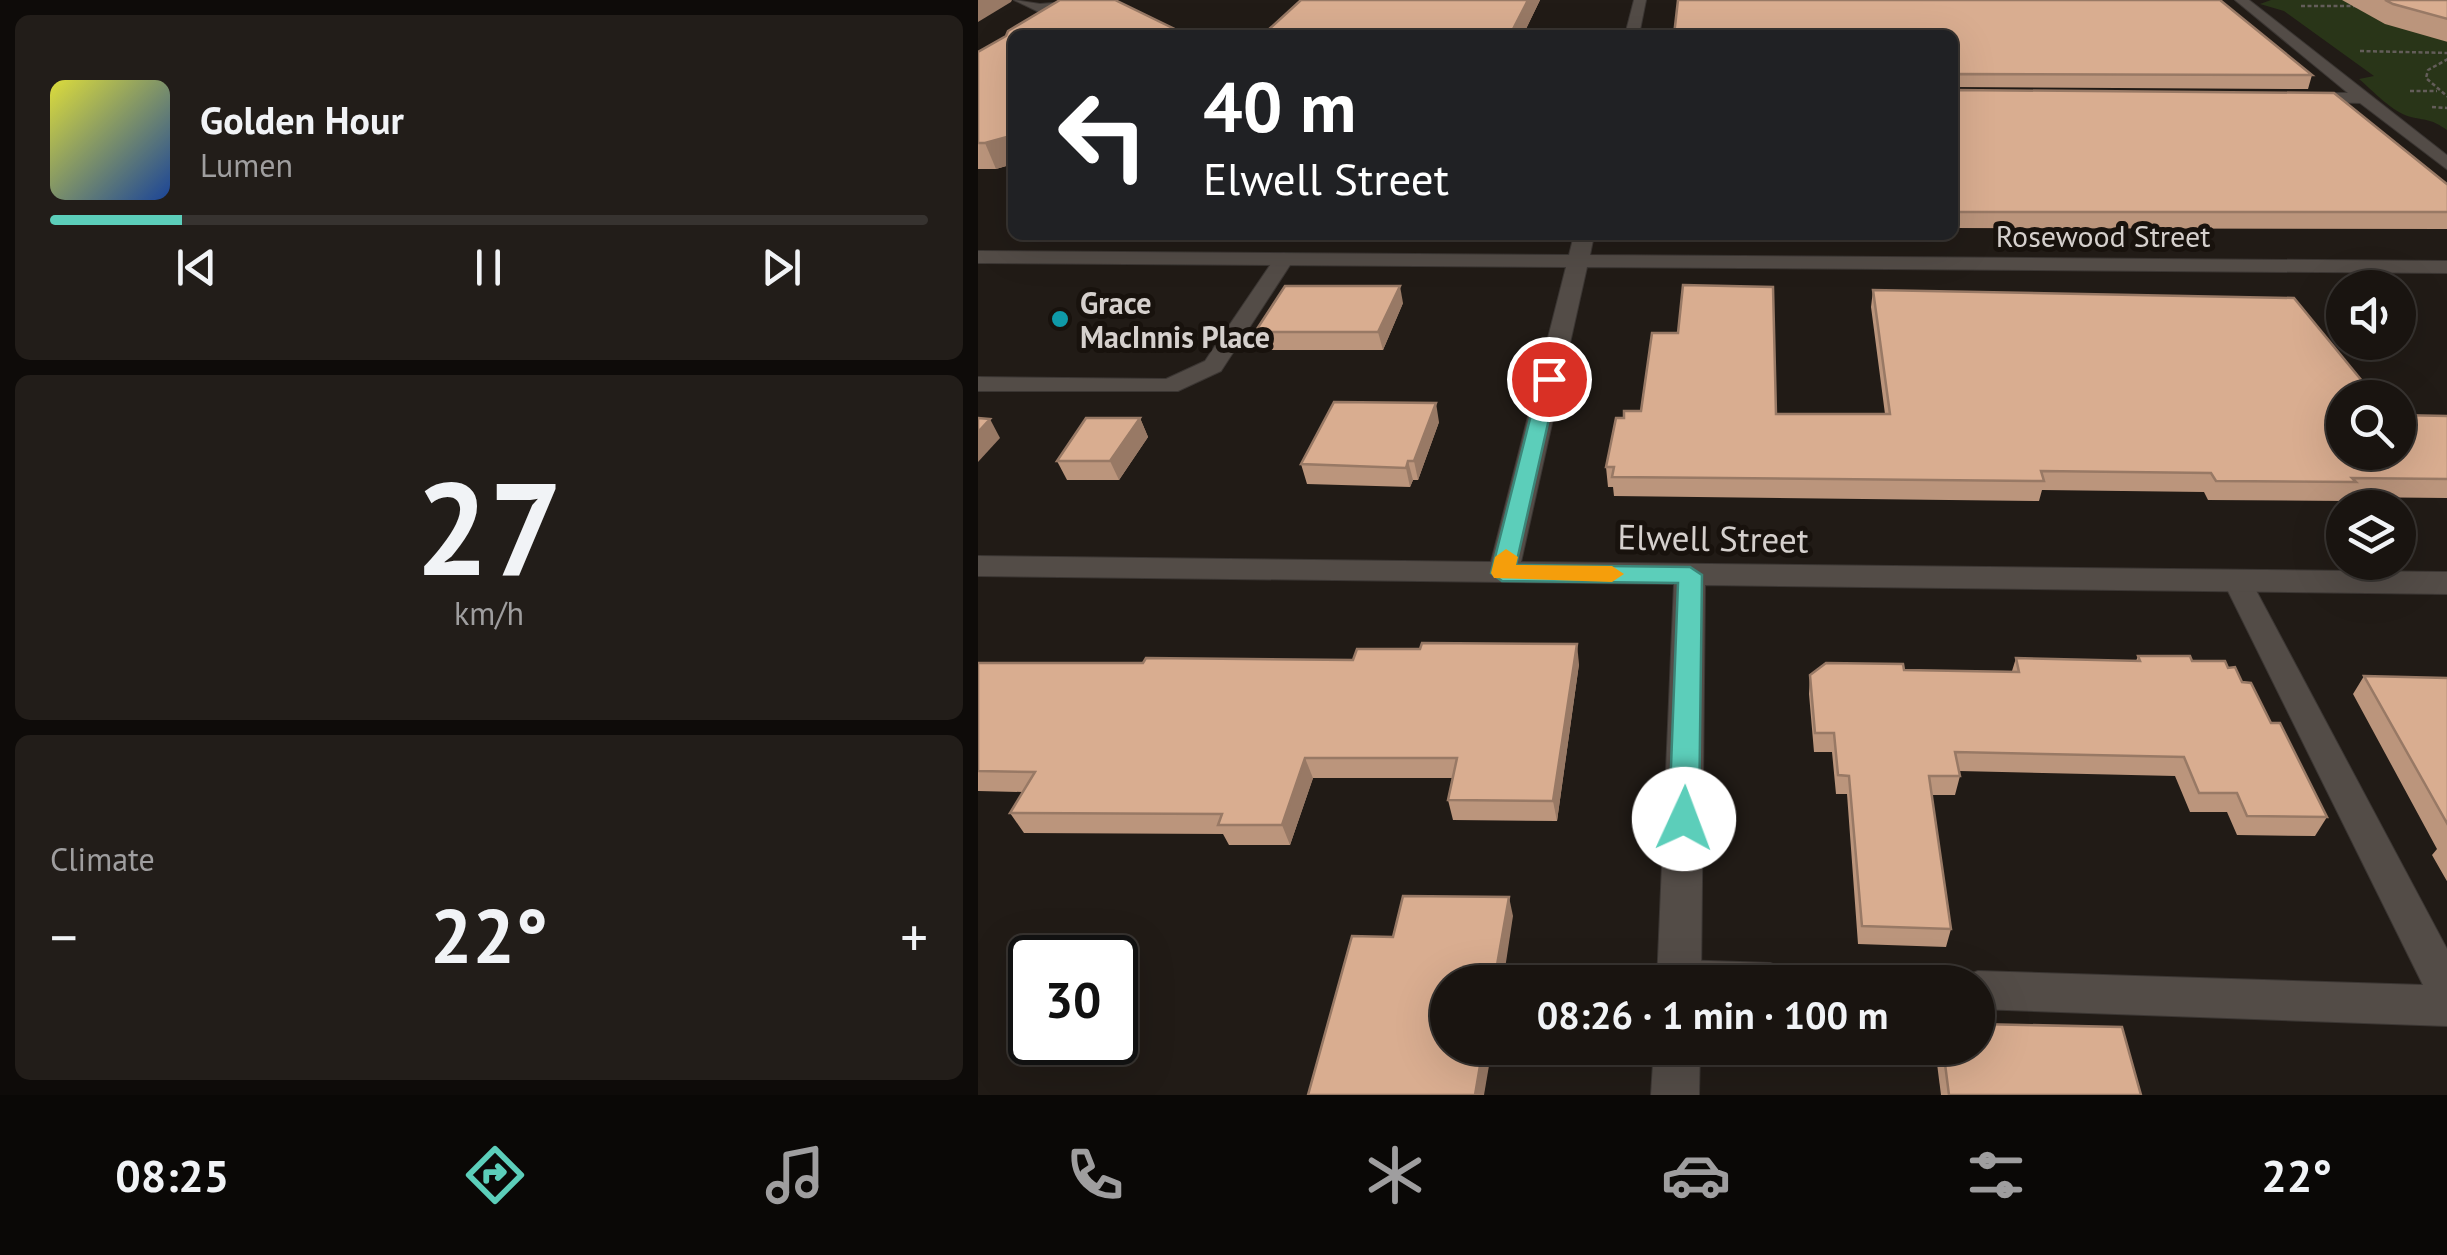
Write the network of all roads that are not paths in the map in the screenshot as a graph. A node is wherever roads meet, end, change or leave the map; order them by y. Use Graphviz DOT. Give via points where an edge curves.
graph roads {
  1 [pos="1026,0"];
  2 [pos="1086,0"];
  3 [pos="1640,0"];
  4 [pos="2241,0"];
  5 [pos="1633,30"];
  6 [pos="2276,98"];
  7 [pos="2362,98"];
  8 [pos="2448,164"];
  9 [pos="1583,240"];
  10 [pos="978,258"];
  11 [pos="1284,259"];
  12 [pos="1578,263"];
  13 [pos="2448,267"];
  14 [pos="978,384"];
  15 [pos="978,566"];
  16 [pos="1502,573"];
  17 [pos="1690,575"];
  18 [pos="2237,582"];
  19 [pos="2448,583"];
  20 [pos="1679,965"];
  21 [pos="1995,991"];
  22 [pos="2448,992"];
  23 [pos="2448,1006"];
  24 [pos="1676,1065"];
  25 [pos="1675,1095"];
  1 -- 2 [label="lane" via="1019,1 1040,8"];
  3 -- 5 [label="street"];
  4 -- 7 [label="street"];
  6 -- 7 [label="street"];
  7 -- 8 [label="street"];
  9 -- 12 [label="street"];
  10 -- 11 [label="street, Rosewood Street"];
  11 -- 12 [label="street, Rosewood Street"];
  11 -- 14 [label="lane" via="1213,366 1170,386"];
  12 -- 13 [label="street, Rosewood Street"];
  12 -- 16 [label="street"];
  15 -- 16 [label="street, Elwell Street"];
  16 -- 17 [label="street, Elwell Street"];
  17 -- 18 [label="street, Elwell Street"];
  17 -- 20 [label="street"];
  18 -- 19 [label="street, Elwell Street"];
  18 -- 22 [label="lane"];
  21 -- 23 [label="lane"];
  24 -- 25 [label="street"];
}
